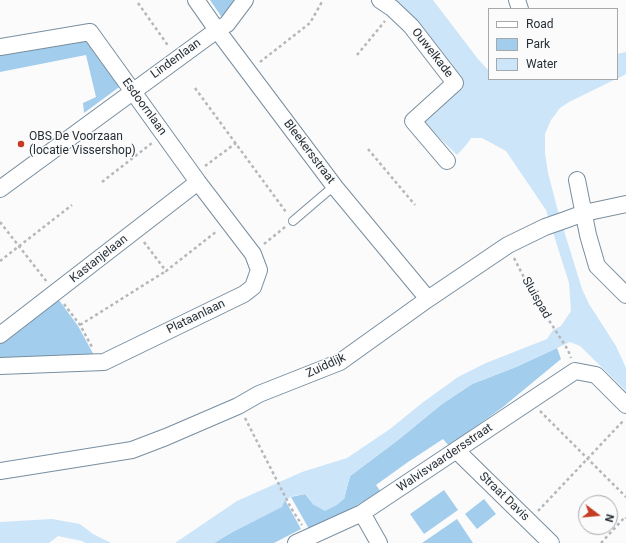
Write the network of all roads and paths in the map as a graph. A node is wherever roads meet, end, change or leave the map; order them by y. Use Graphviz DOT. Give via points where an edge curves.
graph roads {
  1 [pos="196,0"];
  2 [pos="245,0"];
  3 [pos="323,0"];
  4 [pos="380,0"];
  5 [pos="138,3"];
  6 [pos="394,10"];
  7 [pos="217,30"];
  8 [pos="0,47"];
  9 [pos="357,55"];
  10 [pos="177,59"];
  11 [pos="248,71"];
  12 [pos="195,88"];
  13 [pos="133,91"];
  14 [pos="164,134"];
  15 [pos="236,144"];
  16 [pos="368,149"];
  17 [pos="447,161"];
  18 [pos="196,179"];
  19 [pos="577,180"];
  20 [pos="102,182"];
  21 [pos="334,186"];
  22 [pos="0,189"];
  23 [pos="626,204"];
  24 [pos="72,205"];
  25 [pos="415,205"];
  26 [pos="584,213"];
  27 [pos="293,220"];
  28 [pos="228,222"];
  29 [pos="135,231"];
  30 [pos="508,245"];
  31 [pos="253,254"];
  32 [pos="0,261"];
  33 [pos="166,271"];
  34 [pos="626,295"];
  35 [pos="428,299"];
  36 [pos="80,325"];
  37 [pos="0,336"];
  38 [pos="568,350"];
  39 [pos="0,366"];
  40 [pos="531,401"];
  41 [pos="626,404"];
  42 [pos="238,406"];
  43 [pos="626,419"];
  44 [pos="456,450"];
  45 [pos="587,459"];
  46 [pos="0,471"];
  47 [pos="626,498"];
  48 [pos="292,508"];
  49 [pos="362,513"];
  50 [pos="626,518"];
  51 [pos="529,522"];
  52 [pos="306,541"];
  53 [pos="379,543"];
  54 [pos="551,543"];
  55 [pos="601,543"];
  1 -- 7 [label="street, Bleekersstraat"];
  2 -- 7 [label="street" via="227,24"];
  3 -- 11 [label="path" via="310,23"];
  4 -- 6 [label="street, Ouwelkade"];
  5 -- 10 [label="path"];
  6 -- 9 [label="path"];
  6 -- 17 [label="street, Ouwelkade" via="411,26 455,83 413,121"];
  7 -- 10 [label="street, Lindenlaan"];
  7 -- 11 [label="street, Bleekersstraat"];
  8 -- 13 [label="street, Esdoornlaan" via="90,32"];
  10 -- 13 [label="street, Lindenlaan"];
  11 -- 21 [label="street, Bleekersstraat"];
  12 -- 15 [label="path"];
  13 -- 14 [label="street, Esdoornlaan"];
  13 -- 22 [label="street, Lindenlaan"];
  14 -- 18 [label="street, Esdoornlaan"];
  14 -- 20 [label="path"];
  15 -- 18 [label="path"];
  15 -- 27 [label="path"];
  16 -- 25 [label="path"];
  18 -- 28 [label="street, Esdoornlaan"];
  18 -- 29 [label="street, Kastanjelaan"];
  19 -- 26 [label="street"];
  21 -- 27 [label="lane"];
  21 -- 35 [label="street, Bleekersstraat"];
  23 -- 26 [label="street, Zuiddijk"];
  24 -- 32 [label="path"];
  26 -- 30 [label="street, Zuiddijk" via="545,227"];
  26 -- 34 [label="street" via="597,266"];
  27 -- 31 [label="path"];
  28 -- 31 [label="street, Esdoornlaan"];
  28 -- 33 [label="path"];
  29 -- 33 [label="path"];
  29 -- 37 [label="street, Kastanjelaan"];
  30 -- 35 [label="street, Zuiddijk"];
  30 -- 38 [label="path, Sluispad" via="534,298"];
  31 -- 39 [label="street, Plataanlaan" via="259,270 253,287 244,294 104,362"];
  33 -- 36 [label="path"];
  35 -- 42 [label="street, Zuiddijk" via="340,362 259,394"];
  40 -- 41 [label="street, Walvisvaardersstraat" via="575,371 596,375"];
  40 -- 44 [label="street, Walvisvaardersstraat"];
  40 -- 45 [label="path"];
  42 -- 46 [label="street, Zuiddijk" via="132,450"];
  42 -- 48 [label="path"];
  43 -- 45 [label="path"];
  44 -- 49 [label="street, Walvisvaardersstraat"];
  44 -- 51 [label="street, Straat Davis"];
  45 -- 47 [label="path"];
  45 -- 51 [label="path"];
  49 -- 52 [label="street, Walvisvaardersstraat"];
  49 -- 53 [label="street"];
  50 -- 55 [label="path"];
  51 -- 54 [label="street, Straat Davis"];
}
